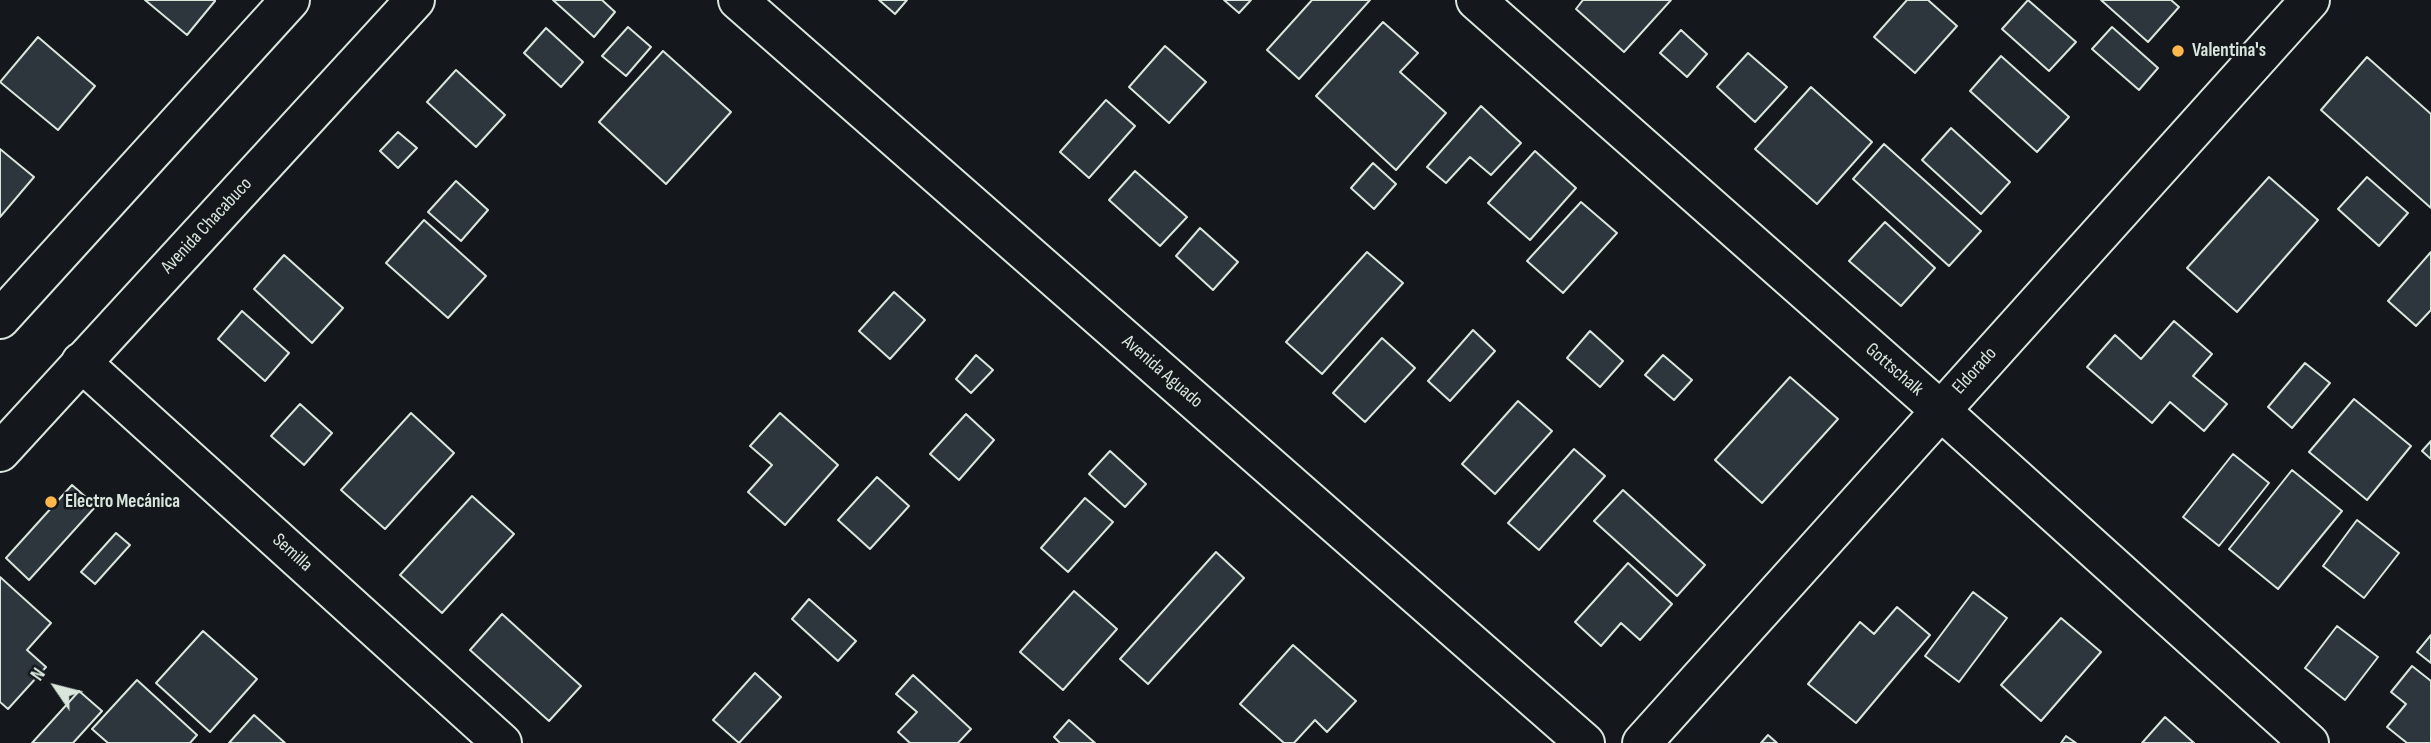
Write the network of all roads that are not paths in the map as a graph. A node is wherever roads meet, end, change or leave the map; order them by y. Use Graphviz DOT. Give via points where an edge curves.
graph roads {
  1 [pos="290,0"];
  2 [pos="415,0"];
  3 [pos="738,0"];
  4 [pos="1476,0"];
  5 [pos="2309,0"];
  6 [pos="0,319"];
  7 [pos="81,362"];
  8 [pos="1939,410"];
  9 [pos="0,452"];
  10 [pos="502,743"];
  11 [pos="1585,743"];
  12 [pos="1642,743"];
  13 [pos="2309,743"];
  1 -- 6 [label="street"];
  2 -- 7 [label="street, Avenida Chacabuco"];
  3 -- 11 [label="street, Avenida Aguado"];
  4 -- 8 [label="street, Gottschalk"];
  5 -- 8 [label="street, Eldorado"];
  7 -- 9 [label="street, Avenida Chacabuco"];
  7 -- 10 [label="street, Semilla"];
  8 -- 12 [label="street, Eldorado"];
  8 -- 13 [label="street, Gottschalk"];
}
